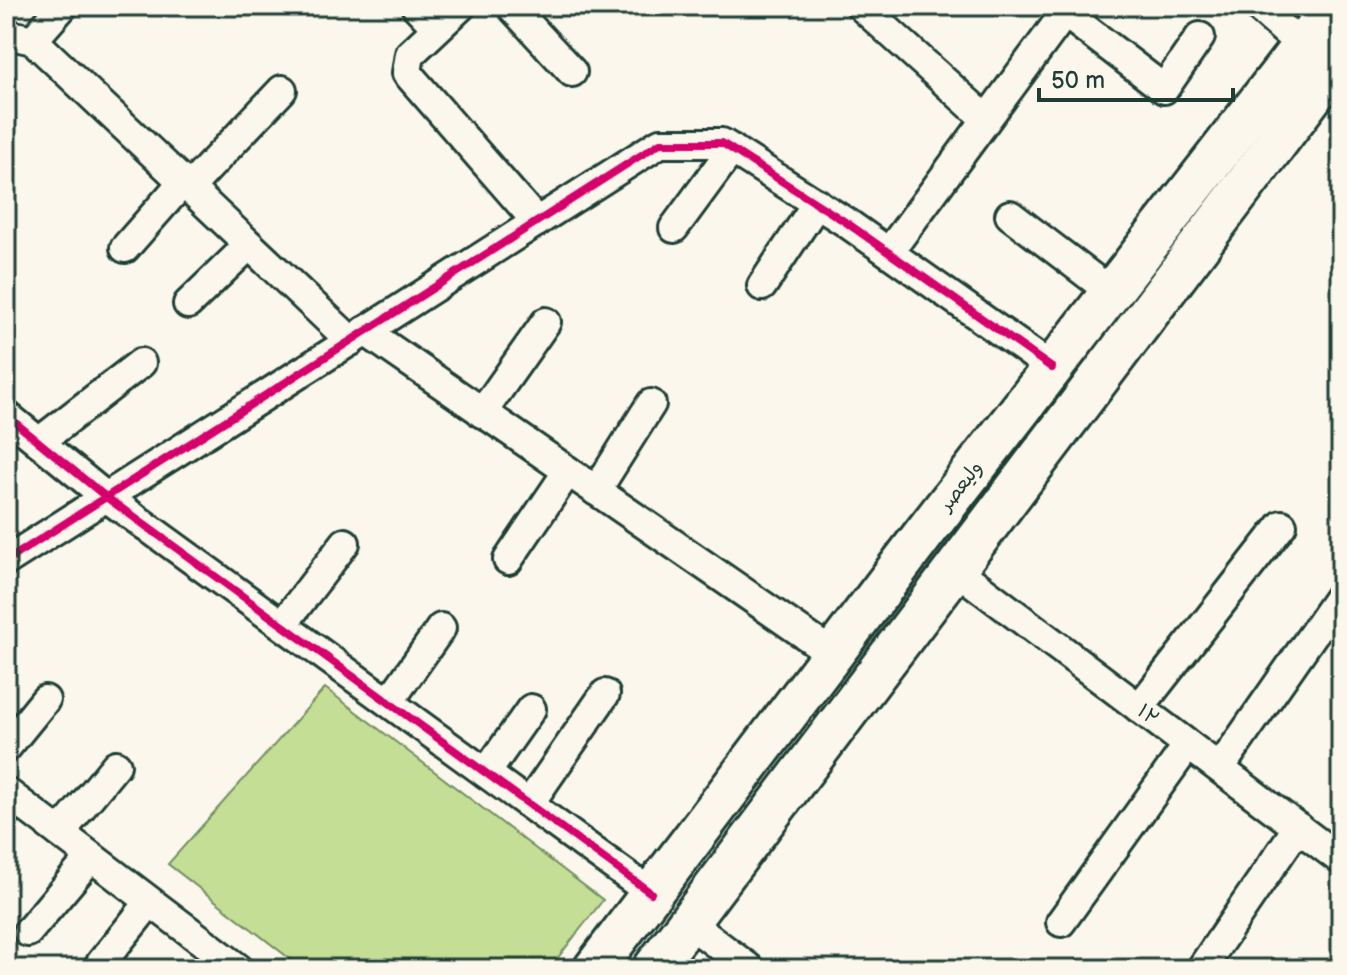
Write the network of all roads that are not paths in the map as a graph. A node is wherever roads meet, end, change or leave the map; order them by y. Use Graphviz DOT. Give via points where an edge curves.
graph roads {
  1 [pos="63,6"];
  2 [pos="416,6"];
  3 [pos="461,6"];
  4 [pos="511,6"];
  5 [pos="861,6"];
  6 [pos="1257,6"];
  7 [pos="1333,6"];
  8 [pos="1067,10"];
  9 [pos="437,28"];
  10 [pos="20,37"];
  11 [pos="1200,37"];
  12 [pos="1302,46"];
  13 [pos="572,72"];
  14 [pos="1337,72"];
  15 [pos="282,90"];
  16 [pos="986,119"];
  17 [pos="732,149"];
  18 [pos="186,185"];
  19 [pos="1195,185"];
  20 [pos="817,203"];
  21 [pos="1227,210"];
  22 [pos="1010,215"];
  23 [pos="537,222"];
  24 [pos="674,228"];
  25 [pos="249,245"];
  26 [pos="125,248"];
  27 [pos="889,252"];
  28 [pos="762,286"];
  29 [pos="1111,292"];
  30 [pos="188,304"];
  31 [pos="546,322"];
  32 [pos="358,336"];
  33 [pos="141,363"];
  34 [pos="1052,368"];
  35 [pos="651,404"];
  36 [pos="482,413"];
  37 [pos="6,415"];
  38 [pos="39,442"];
  39 [pos="568,471"];
  40 [pos="596,491"];
  41 [pos="106,497"];
  42 [pos="1282,525"];
  43 [pos="345,543"];
  44 [pos="12,550"];
  45 [pos="508,560"];
  46 [pos="955,569"];
  47 [pos="1341,594"];
  48 [pos="283,624"];
  49 [pos="441,628"];
  50 [pos="833,654"];
  51 [pos="605,694"];
  52 [pos="45,700"];
  53 [pos="389,702"];
  54 [pos="1139,708"];
  55 [pos="531,709"];
  56 [pos="1188,745"];
  57 [pos="6,748"];
  58 [pos="116,765"];
  59 [pos="1220,768"];
  60 [pos="486,773"];
  61 [pos="6,792"];
  62 [pos="529,804"];
  63 [pos="1298,827"];
  64 [pos="60,833"];
  65 [pos="91,857"];
  66 [pos="1341,860"];
  67 [pos="651,893"];
  68 [pos="150,902"];
  69 [pos="688,922"];
  70 [pos="1061,922"];
  71 [pos="28,932"];
  72 [pos="101,963"];
  73 [pos="239,969"];
  74 [pos="594,969"];
  75 [pos="653,969"];
  76 [pos="750,969"];
  77 [pos="1201,969"];
  1 -- 10 [label="street"];
  2 -- 9 [label="street"];
  3 -- 9 [label="street"];
  4 -- 13 [label="street"];
  5 -- 16 [label="street"];
  6 -- 12 [label="street"];
  7 -- 12 [label="main road, ولیعصر"];
  8 -- 11 [label="street" via="1164,89"];
  8 -- 16 [label="street"];
  9 -- 23 [label="street" via="410,54 407,73"];
  10 -- 18 [label="street"];
  12 -- 19 [label="main road, ولیعصر"];
  14 -- 21 [label="main road"];
  15 -- 18 [label="street"];
  16 -- 27 [label="street"];
  17 -- 20 [label="street"];
  17 -- 23 [label="street" via="722,143 660,143"];
  17 -- 24 [label="street"];
  18 -- 25 [label="street"];
  18 -- 26 [label="street"];
  19 -- 21 [label="main road"];
  19 -- 29 [label="main road, ولیعصر"];
  20 -- 27 [label="street"];
  20 -- 28 [label="street"];
  21 -- 46 [label="main road"];
  22 -- 29 [label="street"];
  23 -- 32 [label="street"];
  25 -- 30 [label="street"];
  25 -- 32 [label="street"];
  27 -- 34 [label="street"];
  29 -- 34 [label="main road, ولیعصر"];
  31 -- 36 [label="street"];
  32 -- 36 [label="street"];
  32 -- 41 [label="street"];
  33 -- 38 [label="street"];
  34 -- 50 [label="main road, ولیعصر"];
  35 -- 40 [label="street"];
  36 -- 39 [label="street"];
  37 -- 38 [label="street"];
  38 -- 41 [label="street"];
  39 -- 40 [label="street"];
  39 -- 45 [label="street"];
  40 -- 50 [label="street"];
  41 -- 44 [label="street"];
  41 -- 48 [label="street"];
  42 -- 54 [label="street"];
  43 -- 48 [label="street"];
  46 -- 54 [label="street, ۱۲"];
  46 -- 69 [label="main road"];
  47 -- 59 [label="street"];
  48 -- 53 [label="street"];
  49 -- 53 [label="street"];
  50 -- 67 [label="main road, ولیعصر"];
  51 -- 62 [label="street"];
  52 -- 57 [label="street"];
  53 -- 60 [label="street"];
  54 -- 56 [label="street, ۱۲"];
  55 -- 60 [label="street"];
  56 -- 59 [label="street, ۱۲"];
  56 -- 70 [label="street"];
  58 -- 64 [label="street"];
  59 -- 63 [label="street, ۱۲"];
  60 -- 62 [label="street"];
  61 -- 64 [label="street"];
  62 -- 67 [label="street"];
  63 -- 66 [label="street, ۱۲"];
  63 -- 77 [label="street"];
  64 -- 65 [label="street"];
  65 -- 68 [label="street"];
  65 -- 71 [label="street"];
  67 -- 74 [label="main road, ولیعصر"];
  68 -- 72 [label="street"];
  68 -- 73 [label="street"];
  69 -- 75 [label="main road"];
  69 -- 76 [label="street"];
}
